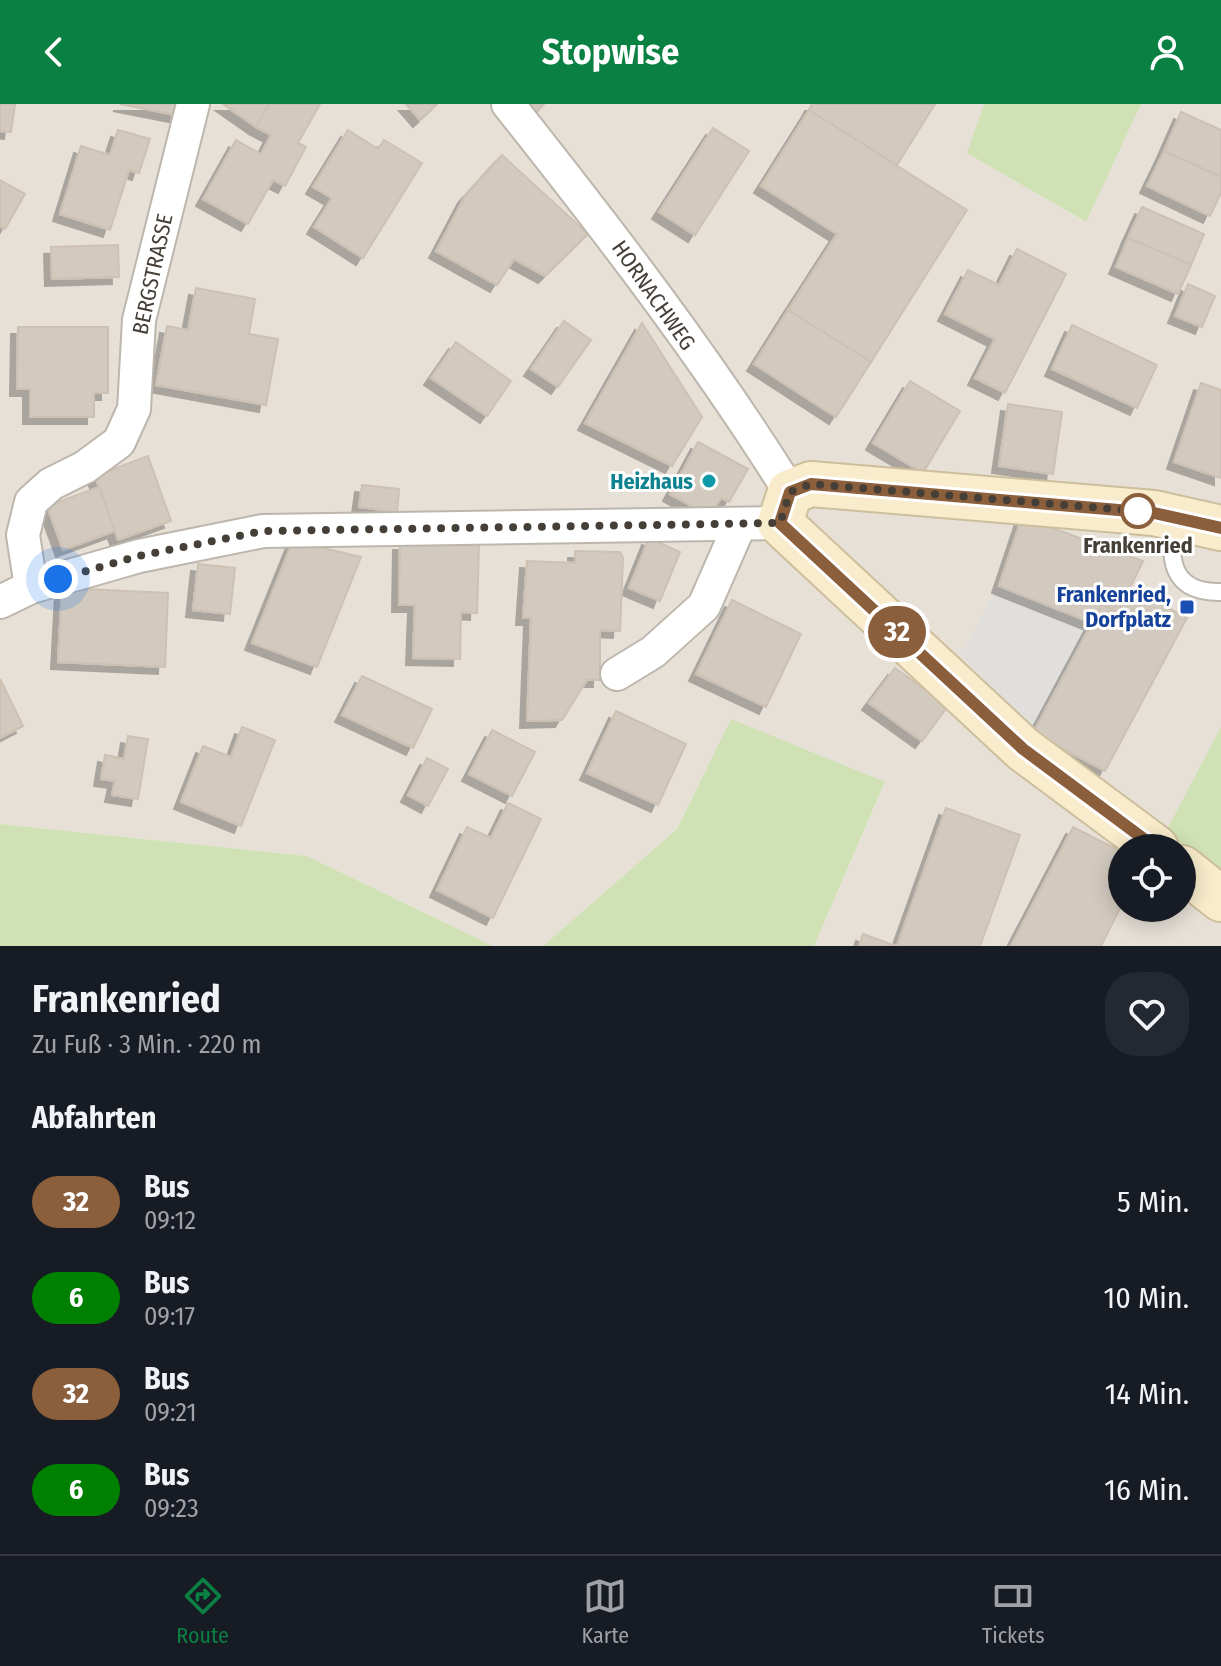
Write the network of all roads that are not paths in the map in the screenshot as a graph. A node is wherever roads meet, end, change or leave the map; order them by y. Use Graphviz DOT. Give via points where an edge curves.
graph roads {
  1 [pos="193,104"];
  2 [pos="508,104"];
  3 [pos="770,513"];
  4 [pos="1177,518"];
  5 [pos="1221,528"];
  6 [pos="31,587"];
  7 [pos="1221,592"];
  8 [pos="0,602"];
  9 [pos="617,674"];
  10 [pos="1137,834"];
  11 [pos="1196,879"];
  12 [pos="1221,899"];
  1 -- 6 [label="street, BERGSTRASSE" via="139,320 134,409 119,442 31,502 23,535"];
  2 -- 3 [label="street, HORNACHWEG" via="607,229 759,442"];
  3 -- 4 [label="street" via="811,484"];
  3 -- 6 [label="street" via="263,531 139,556"];
  3 -- 9 [label="street" via="704,606 653,652"];
  3 -- 10 [label="street" via="1023,749"];
  4 -- 5 [label="street"];
  4 -- 7 [label="lane" via="1169,549 1175,571 1191,585"];
  6 -- 8 [label="street"];
  11 -- 12 [label="street"];
}
